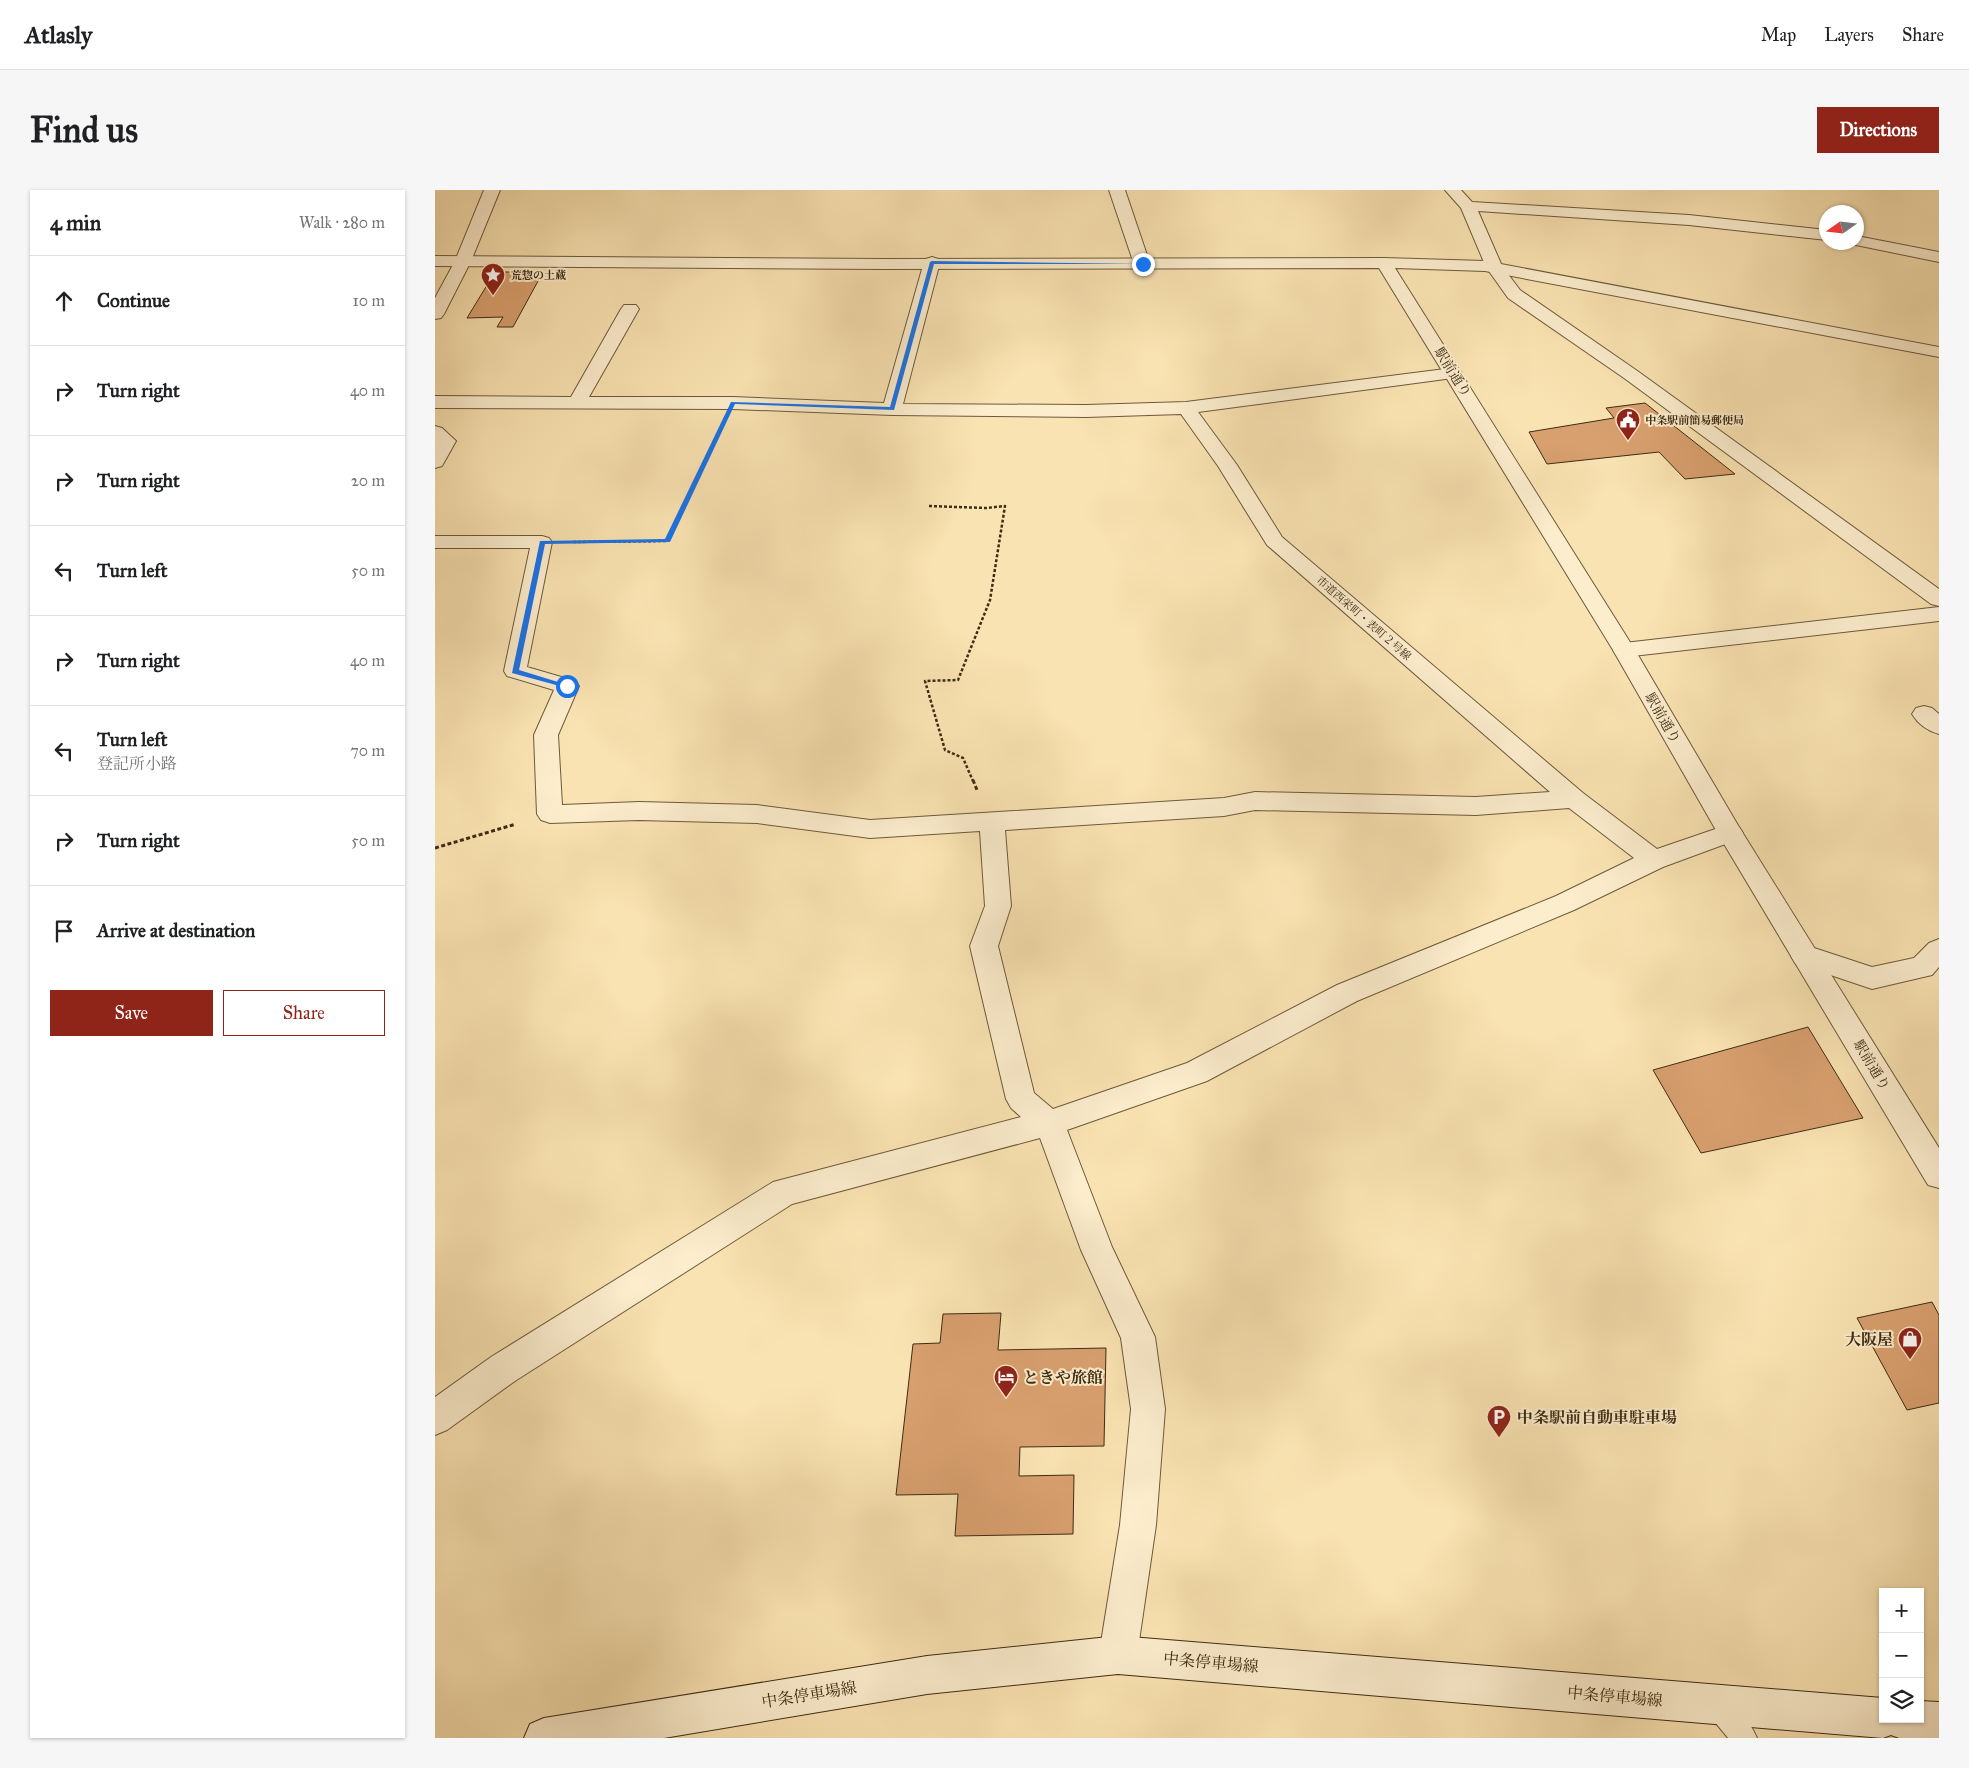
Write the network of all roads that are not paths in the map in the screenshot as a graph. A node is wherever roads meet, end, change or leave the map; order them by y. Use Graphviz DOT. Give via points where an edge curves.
graph roads {
  1 [pos="492,190"];
  2 [pos="1117,190"];
  3 [pos="1453,190"];
  4 [pos="1468,206"];
  5 [pos="1819,233"];
  6 [pos="1864,241"];
  7 [pos="1939,257"];
  8 [pos="435,261"];
  9 [pos="463,261"];
  10 [pos="932,262"];
  11 [pos="1143,264"];
  12 [pos="1384,264"];
  13 [pos="1494,267"];
  14 [pos="630,309"];
  15 [pos="435,314"];
  16 [pos="1939,352"];
  17 [pos="1453,372"];
  18 [pos="435,402"];
  19 [pos="577,402"];
  20 [pos="1187,408"];
  21 [pos="892,409"];
  22 [pos="435,432"];
  23 [pos="435,462"];
  24 [pos="435,542"];
  25 [pos="1939,600"];
  26 [pos="1939,614"];
  27 [pos="1624,650"];
  28 [pos="1574,799"];
  29 [pos="992,823"];
  30 [pos="1731,833"];
  31 [pos="1654,860"];
  32 [pos="1939,950"];
  33 [pos="1805,956"];
  34 [pos="1049,1123"];
  35 [pos="1939,1175"];
  36 [pos="435,1418"];
  37 [pos="1118,1655"];
  38 [pos="1717,1704"];
  39 [pos="1879,1718"];
  40 [pos="1924,1721"];
  41 [pos="1939,1722"];
  42 [pos="544,1738"];
  43 [pos="1744,1738"];
  1 -- 9 [label="street"];
  2 -- 11 [label="street"];
  3 -- 4 [label="street"];
  4 -- 5 [label="street" via="1689,220"];
  4 -- 13 [label="street"];
  6 -- 7 [label="street"];
  8 -- 9 [label="street"];
  9 -- 10 [label="street"];
  9 -- 15 [label="street"];
  10 -- 11 [label="street"];
  10 -- 21 [label="street"];
  11 -- 12 [label="street"];
  12 -- 13 [label="street"];
  12 -- 17 [label="street, 駅前通り"];
  13 -- 16 [label="street"];
  13 -- 25 [label="street" via="1514,294 1630,374"];
  14 -- 19 [label="street"];
  17 -- 20 [label="street"];
  17 -- 27 [label="street, 駅前通り"];
  18 -- 19 [label="street"];
  19 -- 21 [label="street"];
  20 -- 21 [label="street" via="1086,411"];
  20 -- 28 [label="street, 市道西栄町・表町２号線" via="1274,541"];
  22 -- 23 [label="street" via="446,441"];
  24 -- 29 [label="street" via="542,542 515,671 567,686 546,735 550,814 639,811 757,814 870,829"];
  26 -- 27 [label="street"];
  27 -- 30 [label="street, 駅前通り"];
  28 -- 29 [label="street" via="1476,806 1255,801 1224,807"];
  28 -- 31 [label="street, 市道西栄町・表町２号線"];
  29 -- 34 [label="street" via="998,906 984,946 1021,1099"];
  30 -- 31 [label="street"];
  30 -- 33 [label="street, 駅前通り"];
  31 -- 34 [label="street" via="1565,903 1347,993 1197,1072"];
  32 -- 33 [label="street" via="1922,967 1872,978"];
  33 -- 35 [label="street, 駅前通り"];
  34 -- 36 [label="street" via="784,1192 503,1369"];
  34 -- 37 [label="street" via="1097,1250 1138,1337 1149,1409 1138,1525"];
  37 -- 38 [label="street, 中条停車場線"];
  37 -- 42 [label="street, 中条停車場線" via="927,1675"];
  38 -- 39 [label="street, 中条停車場線"];
  38 -- 43 [label="lane"];
  40 -- 41 [label="street"];
}
